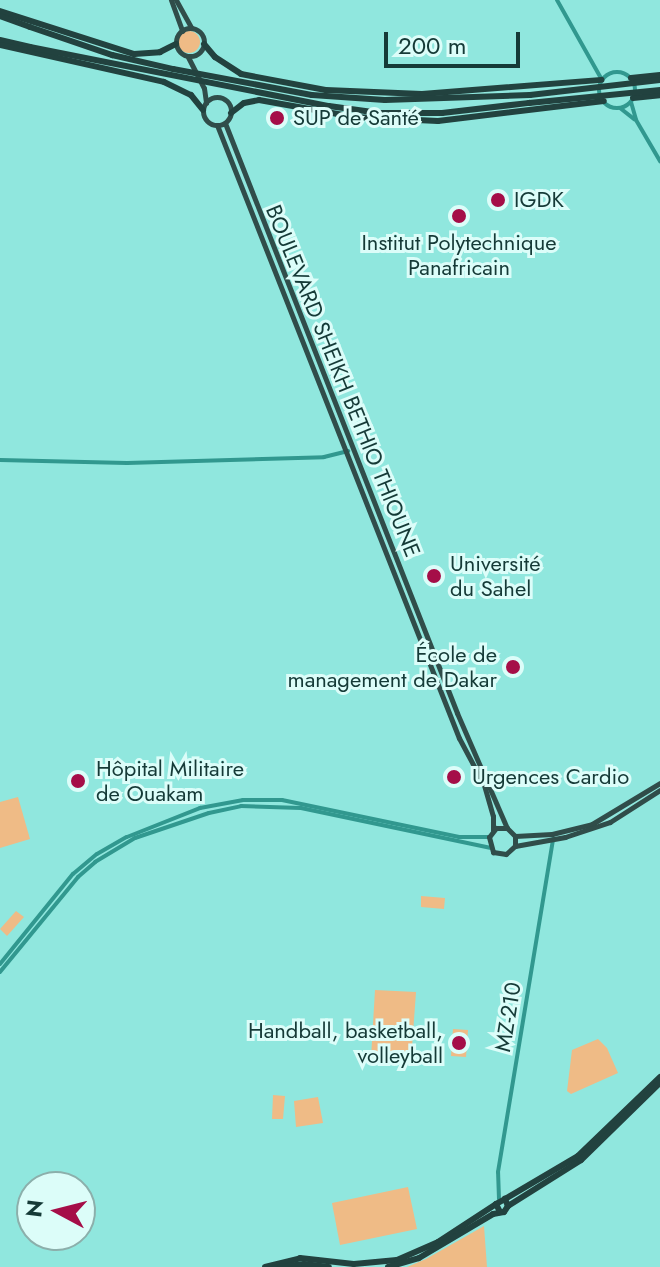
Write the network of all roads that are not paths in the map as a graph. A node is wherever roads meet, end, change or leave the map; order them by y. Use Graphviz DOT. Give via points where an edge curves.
graph roads {
  1 [pos="173,0"];
  2 [pos="557,0"];
  3 [pos="0,13"];
  4 [pos="192,28"];
  5 [pos="182,31"];
  6 [pos="0,43"];
  7 [pos="176,44"];
  8 [pos="204,44"];
  9 [pos="198,54"];
  10 [pos="188,56"];
  11 [pos="595,63"];
  12 [pos="610,72"];
  13 [pos="660,77"];
  14 [pos="631,78"];
  15 [pos="601,79"];
  16 [pos="496,89"];
  17 [pos="660,92"];
  18 [pos="216,98"];
  19 [pos="461,98"];
  20 [pos="530,99"];
  21 [pos="632,99"];
  22 [pos="604,101"];
  23 [pos="205,107"];
  24 [pos="620,108"];
  25 [pos="231,113"];
  26 [pos="442,113"];
  27 [pos="477,115"];
  28 [pos="636,120"];
  29 [pos="225,123"];
  30 [pos="217,125"];
  31 [pos="660,161"];
  32 [pos="348,451"];
  33 [pos="0,460"];
  34 [pos="660,783"];
  35 [pos="660,790"];
  36 [pos="507,828"];
  37 [pos="493,830"];
  38 [pos="515,836"];
  39 [pos="489,837"];
  40 [pos="553,839"];
  41 [pos="515,846"];
  42 [pos="490,848"];
  43 [pos="0,964"];
  44 [pos="0,972"];
  45 [pos="660,1077"];
  46 [pos="660,1083"];
  47 [pos="502,1202"];
  48 [pos="265,1267"];
  49 [pos="280,1267"];
  50 [pos="329,1267"];
  51 [pos="388,1267"];
  1 -- 4 [label="main road"];
  1 -- 5 [label="main road"];
  2 -- 11 [label="street"];
  3 -- 7 [label="highway" via="134,54 160,52"];
  3 -- 19 [label="highway, bridge" via="112,55 312,95"];
  4 -- 5 [label="main road"];
  4 -- 8 [label="main road" via="201,33"];
  5 -- 7 [label="main road"];
  6 -- 23 [label="highway" via="164,82"];
  6 -- 26 [label="highway, bridge" via="315,104 380,113"];
  7 -- 10 [label="main road"];
  8 -- 9 [label="main road"];
  8 -- 16 [label="highway" via="241,74 303,87 412,94"];
  9 -- 10 [label="main road"];
  9 -- 18 [label="main road" via="198,69"];
  10 -- 23 [label="main road" via="204,88"];
  11 -- 12 [label="street"];
  11 -- 15 [label="street"];
  12 -- 14 [label="street"];
  12 -- 15 [label="street"];
  13 -- 14 [label="highway"];
  13 -- 20 [label="highway, bridge"];
  14 -- 21 [label="street"];
  15 -- 16 [label="highway"];
  15 -- 22 [label="street"];
  16 -- 19 [label="highway"];
  17 -- 20 [label="highway, bridge"];
  17 -- 21 [label="highway"];
  18 -- 23 [label="main road"];
  18 -- 25 [label="main road" via="226,101"];
  19 -- 20 [label="highway"];
  20 -- 26 [label="highway"];
  21 -- 24 [label="street"];
  21 -- 28 [label="street"];
  22 -- 24 [label="street"];
  22 -- 27 [label="highway"];
  23 -- 30 [label="main road" via="208,121"];
  24 -- 28 [label="street"];
  25 -- 27 [label="highway" via="259,100 392,120"];
  25 -- 29 [label="main road"];
  26 -- 27 [label="highway"];
  28 -- 31 [label="street"];
  29 -- 30 [label="main road"];
  29 -- 36 [label="main road, BOULEVARD SHEIKH BETHIO THIOUNE"];
  30 -- 32 [label="main road, BOULEVARD SHEIKH BETHIO THIOUNE"];
  32 -- 33 [label="street" via="324,457 127,463"];
  32 -- 37 [label="main road, BOULEVARD SHEIKH BETHIO THIOUNE" via="459,738 484,785"];
  34 -- 38 [label="main road" via="592,824"];
  35 -- 40 [label="main road" via="610,822"];
  36 -- 37 [label="main road"];
  36 -- 38 [label="main road"];
  37 -- 39 [label="main road"];
  38 -- 41 [label="main road"];
  39 -- 42 [label="main road"];
  39 -- 43 [label="street" via="459,837 282,800 200,808 97,854 73,874"];
  40 -- 41 [label="main road"];
  40 -- 47 [label="street, MZ-210" via="498,1172"];
  41 -- 42 [label="main road" via="501,855"];
  42 -- 44 [label="street" via="301,808 241,806 209,813 135,838 95,862"];
  45 -- 47 [label="highway" via="578,1156"];
  46 -- 47 [label="highway" via="581,1160"];
  47 -- 48 [label="highway" via="438,1242 397,1260 354,1264 300,1258"];
  47 -- 51 [label="highway" via="500,1212 419,1258"];
  49 -- 50 [label="highway"];
}
